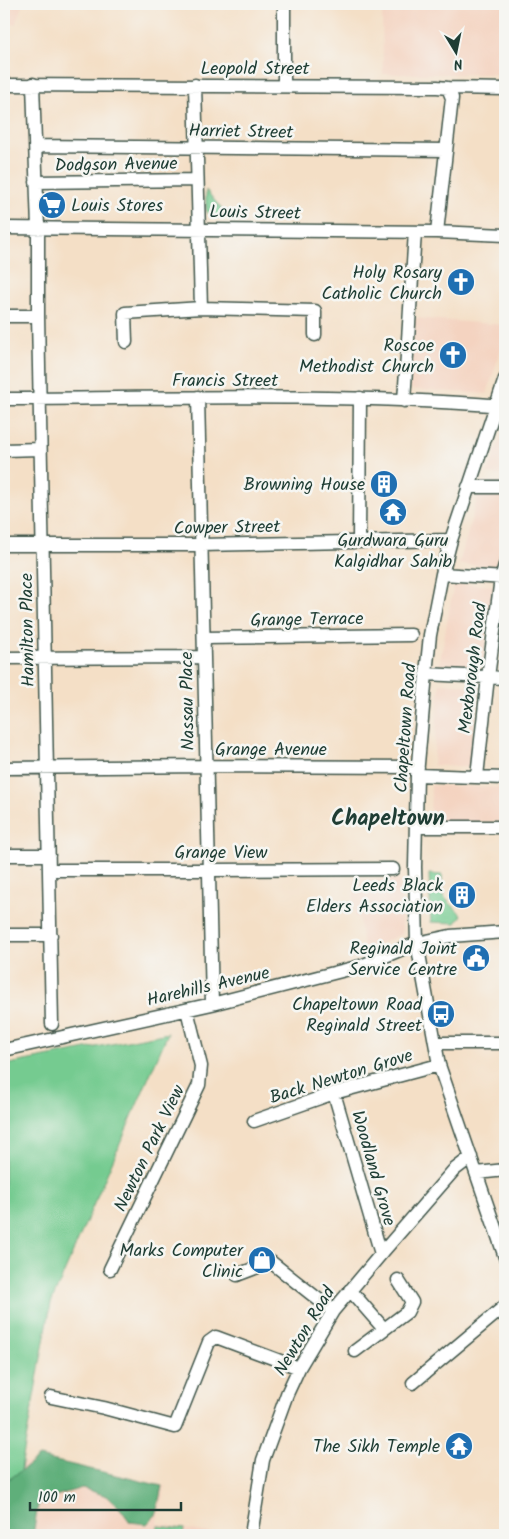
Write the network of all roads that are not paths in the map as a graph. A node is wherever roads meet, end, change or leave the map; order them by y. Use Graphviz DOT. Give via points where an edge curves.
graph roads {
  1 [pos="284,4"];
  2 [pos="33,84"];
  3 [pos="4,85"];
  4 [pos="195,85"];
  5 [pos="284,86"];
  6 [pos="448,88"];
  7 [pos="505,89"];
  8 [pos="35,146"];
  9 [pos="196,148"];
  10 [pos="446,150"];
  11 [pos="197,180"];
  12 [pos="36,182"];
  13 [pos="4,228"];
  14 [pos="38,228"];
  15 [pos="199,229"];
  16 [pos="415,232"];
  17 [pos="437,232"];
  18 [pos="505,235"];
  19 [pos="201,308"];
  20 [pos="4,316"];
  21 [pos="38,316"];
  22 [pos="315,335"];
  23 [pos="126,342"];
  24 [pos="505,379"];
  25 [pos="198,397"];
  26 [pos="360,398"];
  27 [pos="4,399"];
  28 [pos="39,399"];
  29 [pos="404,401"];
  30 [pos="501,406"];
  31 [pos="40,449"];
  32 [pos="4,450"];
  33 [pos="468,487"];
  34 [pos="505,487"];
  35 [pos="451,540"];
  36 [pos="359,542"];
  37 [pos="4,545"];
  38 [pos="42,545"];
  39 [pos="201,545"];
  40 [pos="442,574"];
  41 [pos="504,574"];
  42 [pos="411,636"];
  43 [pos="204,638"];
  44 [pos="204,657"];
  45 [pos="4,658"];
  46 [pos="45,658"];
  47 [pos="426,674"];
  48 [pos="488,677"];
  49 [pos="505,678"];
  50 [pos="206,766"];
  51 [pos="47,767"];
  52 [pos="4,768"];
  53 [pos="418,771"];
  54 [pos="477,776"];
  55 [pos="505,778"];
  56 [pos="416,827"];
  57 [pos="505,827"];
  58 [pos="4,855"];
  59 [pos="49,855"];
  60 [pos="394,868"];
  61 [pos="49,870"];
  62 [pos="209,870"];
  63 [pos="505,932"];
  64 [pos="4,935"];
  65 [pos="51,935"];
  66 [pos="417,943"];
  67 [pos="212,1004"];
  68 [pos="187,1010"];
  69 [pos="52,1024"];
  70 [pos="435,1043"];
  71 [pos="505,1043"];
  72 [pos="4,1050"];
  73 [pos="439,1065"];
  74 [pos="334,1093"];
  75 [pos="254,1121"];
  76 [pos="471,1157"];
  77 [pos="505,1170"];
  78 [pos="476,1173"];
  79 [pos="381,1254"];
  80 [pos="505,1258"];
  81 [pos="110,1269"];
  82 [pos="237,1275"];
  83 [pos="398,1280"];
  84 [pos="350,1290"];
  85 [pos="505,1306"];
  86 [pos="333,1311"];
  87 [pos="384,1329"];
  88 [pos="355,1351"];
  89 [pos="298,1368"];
  90 [pos="414,1383"];
  91 [pos="51,1397"];
  92 [pos="251,1535"];
  1 -- 5 [label="street"];
  2 -- 3 [label="street, Leopold Street"];
  2 -- 4 [label="street, Leopold Street"];
  2 -- 8 [label="street, Hamilton Place"];
  4 -- 5 [label="street, Leopold Street"];
  4 -- 9 [label="street"];
  5 -- 6 [label="street, Leopold Street"];
  6 -- 7 [label="street, Leopold Street"];
  6 -- 10 [label="street" via="452,98"];
  8 -- 9 [label="street, Harriet Street"];
  8 -- 12 [label="street, Hamilton Place"];
  9 -- 10 [label="street, Harriet Street"];
  9 -- 11 [label="street"];
  10 -- 17 [label="street"];
  11 -- 12 [label="street, Dodgson Avenue"];
  11 -- 15 [label="street"];
  12 -- 14 [label="street, Hamilton Place"];
  13 -- 14 [label="street, Louis Street"];
  14 -- 15 [label="street, Louis Street"];
  14 -- 21 [label="street, Hamilton Place"];
  15 -- 16 [label="street, Louis Street"];
  15 -- 19 [label="street"];
  16 -- 17 [label="street, Louis Street"];
  16 -- 29 [label="street"];
  17 -- 18 [label="street, Louis Street"];
  19 -- 22 [label="street" via="315,311"];
  19 -- 23 [label="street" via="125,313"];
  20 -- 21 [label="street"];
  21 -- 28 [label="street, Hamilton Place"];
  24 -- 30 [label="street, Chapeltown Road"];
  25 -- 26 [label="street, Francis Street"];
  25 -- 28 [label="street, Francis Street"];
  25 -- 39 [label="street, Nassau Place"];
  26 -- 29 [label="street, Francis Street"];
  26 -- 36 [label="street"];
  27 -- 28 [label="street, Francis Street"];
  28 -- 31 [label="street, Hamilton Place"];
  29 -- 30 [label="street, Francis Street"];
  30 -- 33 [label="street, Chapeltown Road"];
  31 -- 32 [label="street"];
  31 -- 38 [label="street, Hamilton Place"];
  33 -- 34 [label="street"];
  33 -- 35 [label="street, Chapeltown Road"];
  35 -- 36 [label="street, Cowper Street"];
  35 -- 40 [label="street, Chapeltown Road"];
  36 -- 39 [label="street, Cowper Street"];
  37 -- 38 [label="street, Cowper Street"];
  38 -- 39 [label="street, Cowper Street"];
  38 -- 46 [label="street, Hamilton Place"];
  39 -- 43 [label="street, Nassau Place"];
  40 -- 41 [label="street"];
  40 -- 47 [label="street, Chapeltown Road"];
  41 -- 48 [label="street, Mexborough Road"];
  42 -- 43 [label="street, Grange Terrace"];
  43 -- 44 [label="street, Nassau Place"];
  44 -- 46 [label="street"];
  44 -- 50 [label="street, Nassau Place"];
  45 -- 46 [label="street"];
  46 -- 51 [label="street, Hamilton Place"];
  47 -- 48 [label="street"];
  47 -- 53 [label="street, Chapeltown Road"];
  48 -- 49 [label="street"];
  48 -- 54 [label="street, Mexborough Road"];
  50 -- 51 [label="street, Grange Avenue"];
  50 -- 53 [label="street, Grange Avenue"];
  50 -- 62 [label="street, Nassau Place"];
  51 -- 52 [label="street, Grange Avenue"];
  51 -- 59 [label="street, Hamilton Place"];
  53 -- 54 [label="street, Grange Avenue"];
  53 -- 56 [label="street, Chapeltown Road"];
  54 -- 55 [label="street, Grange Avenue"];
  56 -- 57 [label="street"];
  56 -- 66 [label="street, Chapeltown Road"];
  58 -- 59 [label="street"];
  59 -- 61 [label="street, Hamilton Place"];
  60 -- 62 [label="street, Grange View"];
  61 -- 62 [label="street, Grange View"];
  61 -- 65 [label="street, Hamilton Place"];
  62 -- 67 [label="street, Nassau Place"];
  63 -- 66 [label="street, Harehills Avenue" via="450,936"];
  64 -- 65 [label="street"];
  65 -- 69 [label="street, Hamilton Place"];
  66 -- 67 [label="street, Harehills Avenue" via="361,966"];
  66 -- 70 [label="street, Chapeltown Road"];
  67 -- 68 [label="street, Harehills Avenue"];
  68 -- 72 [label="street, Harehills Avenue"];
  68 -- 81 [label="street, Newton Park View" via="201,1066 199,1085"];
  70 -- 71 [label="street"];
  70 -- 73 [label="street, Chapeltown Road"];
  73 -- 74 [label="street, Back Newton Grove"];
  73 -- 76 [label="street, Chapeltown Road"];
  74 -- 75 [label="street, Back Newton Grove"];
  74 -- 79 [label="street, Woodland Grove"];
  76 -- 78 [label="street, Chapeltown Road"];
  76 -- 79 [label="street, Newton Road" via="454,1170"];
  77 -- 78 [label="street"];
  78 -- 80 [label="street, Chapeltown Road"];
  79 -- 84 [label="street, Newton Road"];
  82 -- 86 [label="street" via="271,1262"];
  83 -- 87 [label="street" via="412,1302 407,1312"];
  84 -- 86 [label="street, Newton Road"];
  84 -- 87 [label="street"];
  85 -- 90 [label="street"];
  86 -- 89 [label="street, Newton Road"];
  87 -- 88 [label="street"];
  89 -- 91 [label="street" via="216,1337 209,1342 175,1427"];
  89 -- 92 [label="street, Newton Road" via="263,1460"];
}
